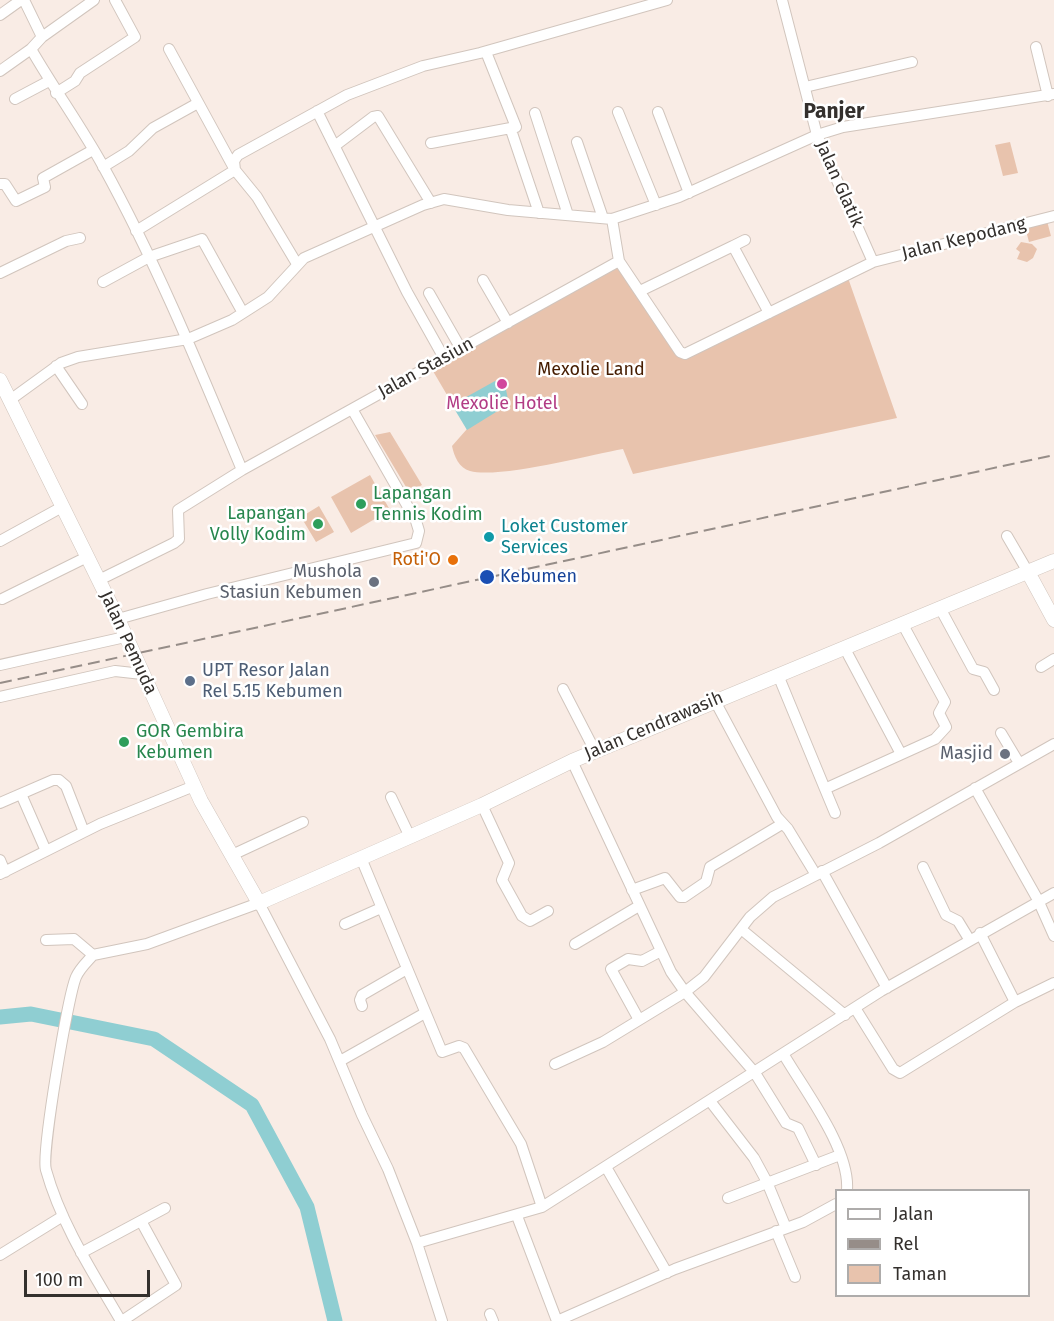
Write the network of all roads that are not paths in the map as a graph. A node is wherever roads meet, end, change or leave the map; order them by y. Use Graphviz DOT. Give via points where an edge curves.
graph roads {
  1 [pos="23,0"];
  2 [pos="94,0"];
  3 [pos="115,0"];
  4 [pos="667,0"];
  5 [pos="782,0"];
  6 [pos="0,15"];
  7 [pos="42,37"];
  8 [pos="1036,47"];
  9 [pos="31,49"];
  10 [pos="169,49"];
  11 [pos="486,52"];
  12 [pos="912,62"];
  13 [pos="0,71"];
  14 [pos="49,81"];
  15 [pos="805,87"];
  16 [pos="56,93"];
  17 [pos="1051,95"];
  18 [pos="15,99"];
  19 [pos="198,104"];
  20 [pos="317,111"];
  21 [pos="618,112"];
  22 [pos="658,112"];
  23 [pos="535,113"];
  24 [pos="511,130"];
  25 [pos="817,135"];
  26 [pos="577,141"];
  27 [pos="431,143"];
  28 [pos="336,145"];
  29 [pos="93,150"];
  30 [pos="103,167"];
  31 [pos="235,170"];
  32 [pos="0,184"];
  33 [pos="689,193"];
  34 [pos="431,203"];
  35 [pos="656,205"];
  36 [pos="539,213"];
  37 [pos="568,215"];
  38 [pos="1054,216"];
  39 [pos="608,218"];
  40 [pos="375,225"];
  41 [pos="136,231"];
  42 [pos="80,238"];
  43 [pos="745,240"];
  44 [pos="733,246"];
  45 [pos="149,257"];
  46 [pos="619,261"];
  47 [pos="873,262"];
  48 [pos="297,264"];
  49 [pos="0,273"];
  50 [pos="483,280"];
  51 [pos="103,282"];
  52 [pos="640,291"];
  53 [pos="429,294"];
  54 [pos="243,313"];
  55 [pos="769,313"];
  56 [pos="508,323"];
  57 [pos="188,339"];
  58 [pos="461,349"];
  59 [pos="444,358"];
  60 [pos="56,366"];
  61 [pos="0,380"];
  62 [pos="10,400"];
  63 [pos="82,404"];
  64 [pos="352,409"];
  65 [pos="242,470"];
  66 [pos="62,507"];
  67 [pos="1007,536"];
  68 [pos="0,541"];
  69 [pos="87,557"];
  70 [pos="1054,561"];
  71 [pos="1028,572"];
  72 [pos="99,580"];
  73 [pos="2,599"];
  74 [pos="940,608"];
  75 [pos="118,619"];
  76 [pos="1054,620"];
  77 [pos="902,623"];
  78 [pos="125,637"];
  79 [pos="844,647"];
  80 [pos="1054,659"];
  81 [pos="0,665"];
  82 [pos="1041,667"];
  83 [pos="142,674"];
  84 [pos="778,675"];
  85 [pos="562,689"];
  86 [pos="994,690"];
  87 [pos="0,697"];
  88 [pos="715,701"];
  89 [pos="1001,733"];
  90 [pos="1054,744"];
  91 [pos="596,751"];
  92 [pos="901,754"];
  93 [pos="572,761"];
  94 [pos="1019,763"];
  95 [pos="194,786"];
  96 [pos="975,788"];
  97 [pos="825,789"];
  98 [pos="21,794"];
  99 [pos="392,797"];
  100 [pos="0,803"];
  101 [pos="482,805"];
  102 [pos="835,813"];
  103 [pos="303,822"];
  104 [pos="782,824"];
  105 [pos="84,832"];
  106 [pos="410,837"];
  107 [pos="46,851"];
  108 [pos="232,855"];
  109 [pos="360,858"];
  110 [pos="0,860"];
  111 [pos="923,867"];
  112 [pos="2,873"];
  113 [pos="819,873"];
  114 [pos="632,890"];
  115 [pos="1054,893"];
  116 [pos="1038,900"];
  117 [pos="259,903"];
  118 [pos="639,906"];
  119 [pos="381,908"];
  120 [pos="548,911"];
  121 [pos="345,924"];
  122 [pos="741,929"];
  123 [pos="980,933"];
  124 [pos="1054,936"];
  125 [pos="969,939"];
  126 [pos="46,940"];
  127 [pos="575,944"];
  128 [pos="661,951"];
  129 [pos="93,955"];
  130 [pos="407,969"];
  131 [pos="1054,983"];
  132 [pos="887,988"];
  133 [pos="685,992"];
  134 [pos="1015,1002"];
  135 [pos="363,1006"];
  136 [pos="850,1012"];
  137 [pos="425,1013"];
  138 [pos="638,1018"];
  139 [pos="784,1055"];
  140 [pos="340,1061"];
  141 [pos="555,1064"];
  142 [pos="755,1073"];
  143 [pos="710,1101"];
  144 [pos="840,1155"];
  145 [pos="816,1165"];
  146 [pos="606,1167"];
  147 [pos="767,1182"];
  148 [pos="848,1189"];
  149 [pos="728,1198"];
  150 [pos="835,1205"];
  151 [pos="542,1207"];
  152 [pos="165,1208"];
  153 [pos="63,1216"];
  154 [pos="518,1216"];
  155 [pos="141,1221"];
  156 [pos="781,1229"];
  157 [pos="417,1242"];
  158 [pos="81,1253"];
  159 [pos="0,1255"];
  160 [pos="667,1273"];
  161 [pos="795,1277"];
  162 [pos="127,1320"];
  163 [pos="442,1321"];
  164 [pos="557,1321"];
  1 -- 6 [label="street"];
  1 -- 7 [label="street"];
  2 -- 7 [label="street"];
  3 -- 16 [label="street" via="136,36"];
  4 -- 11 [label="street"];
  5 -- 15 [label="street, Jalan Glatik"];
  7 -- 9 [label="street"];
  8 -- 17 [label="street"];
  9 -- 13 [label="street"];
  9 -- 14 [label="street"];
  10 -- 19 [label="street"];
  11 -- 20 [label="street" via="423,66 347,95"];
  11 -- 24 [label="street" via="516,126"];
  12 -- 15 [label="street"];
  14 -- 16 [label="street"];
  14 -- 18 [label="street"];
  15 -- 25 [label="street, Jalan Glatik"];
  16 -- 29 [label="street"];
  17 -- 25 [label="street" via="843,127"];
  19 -- 30 [label="street" via="153,128 129,151"];
  19 -- 31 [label="street"];
  20 -- 28 [label="street"];
  20 -- 31 [label="street" via="238,155"];
  21 -- 35 [label="street"];
  22 -- 33 [label="street"];
  23 -- 37 [label="street"];
  24 -- 27 [label="street"];
  24 -- 36 [label="street"];
  25 -- 33 [label="street"];
  25 -- 47 [label="street, Jalan Glatik"];
  26 -- 39 [label="street"];
  28 -- 34 [label="street" via="378,116"];
  28 -- 40 [label="street"];
  29 -- 30 [label="street"];
  29 -- 32 [label="street" via="43,177 45,187 16,201 5,184"];
  30 -- 41 [label="street"];
  31 -- 41 [label="street"];
  31 -- 48 [label="street" via="257,197"];
  33 -- 35 [label="street"];
  34 -- 36 [label="street" via="464,201"];
  34 -- 40 [label="street"];
  35 -- 39 [label="street"];
  36 -- 37 [label="street"];
  37 -- 39 [label="street"];
  38 -- 47 [label="street, Jalan Kepodang"];
  39 -- 46 [label="street"];
  40 -- 48 [label="street"];
  40 -- 59 [label="street"];
  41 -- 45 [label="street"];
  42 -- 49 [label="street"];
  43 -- 44 [label="street"];
  44 -- 52 [label="street"];
  44 -- 55 [label="street"];
  45 -- 51 [label="street"];
  45 -- 54 [label="street" via="202,239"];
  45 -- 57 [label="street"];
  46 -- 52 [label="street"];
  46 -- 56 [label="street, Jalan Stasiun"];
  47 -- 55 [label="street"];
  48 -- 54 [label="street" via="282,285"];
  50 -- 56 [label="street"];
  52 -- 55 [label="street" via="682,354"];
  53 -- 58 [label="street"];
  54 -- 57 [label="street"];
  56 -- 58 [label="street, Jalan Stasiun"];
  57 -- 60 [label="street" via="78,357"];
  57 -- 65 [label="street"];
  58 -- 59 [label="street, Jalan Stasiun"];
  59 -- 64 [label="street, Jalan Stasiun"];
  60 -- 62 [label="street"];
  60 -- 63 [label="street"];
  61 -- 62 [label="main road, Jalan Pemuda"];
  62 -- 66 [label="main road, Jalan Pemuda"];
  64 -- 65 [label="street, Jalan Stasiun"];
  64 -- 75 [label="street" via="416,521 416,543"];
  65 -- 72 [label="street, Jalan Stasiun" via="178,510 179,539 174,543"];
  66 -- 68 [label="street"];
  66 -- 69 [label="main road, Jalan Pemuda"];
  67 -- 71 [label="street"];
  69 -- 72 [label="main road, Jalan Pemuda"];
  69 -- 73 [label="street"];
  70 -- 71 [label="main road, Jalan Cendrawasih"];
  71 -- 74 [label="main road, Jalan Cendrawasih"];
  71 -- 76 [label="main road"];
  72 -- 75 [label="main road, Jalan Pemuda"];
  74 -- 77 [label="main road, Jalan Cendrawasih"];
  74 -- 86 [label="street" via="973,669 984,672"];
  75 -- 78 [label="main road, Jalan Pemuda"];
  77 -- 79 [label="main road, Jalan Cendrawasih"];
  77 -- 92 [label="street" via="945,702 939,713 945,727 935,739"];
  78 -- 81 [label="street"];
  78 -- 83 [label="main road, Jalan Pemuda"];
  79 -- 84 [label="main road, Jalan Cendrawasih"];
  79 -- 92 [label="street"];
  80 -- 82 [label="street"];
  83 -- 87 [label="street" via="115,672"];
  83 -- 95 [label="main road, Jalan Pemuda"];
  84 -- 88 [label="main road, Jalan Cendrawasih"];
  84 -- 97 [label="street"];
  85 -- 91 [label="street"];
  88 -- 91 [label="main road, Jalan Cendrawasih"];
  88 -- 104 [label="street"];
  89 -- 94 [label="street"];
  90 -- 94 [label="street"];
  91 -- 93 [label="main road, Jalan Cendrawasih"];
  92 -- 97 [label="street"];
  93 -- 101 [label="main road, Jalan Cendrawasih"];
  93 -- 114 [label="street"];
  94 -- 96 [label="street"];
  95 -- 105 [label="street"];
  95 -- 108 [label="main road, Jalan Pemuda"];
  96 -- 113 [label="street"];
  96 -- 116 [label="street"];
  97 -- 102 [label="street"];
  98 -- 100 [label="street"];
  98 -- 105 [label="street" via="53,780 63,781"];
  98 -- 107 [label="street"];
  99 -- 106 [label="street"];
  101 -- 106 [label="main road, Jalan Cendrawasih"];
  101 -- 120 [label="street" via="509,863 502,880 522,916 530,921"];
  103 -- 108 [label="street"];
  104 -- 113 [label="street"];
  104 -- 114 [label="street" via="710,867 706,882 684,897 665,878"];
  105 -- 107 [label="street"];
  106 -- 109 [label="main road, Jalan Cendrawasih"];
  107 -- 112 [label="street"];
  108 -- 117 [label="main road, Jalan Pemuda"];
  109 -- 117 [label="main road, Jalan Cendrawasih"];
  109 -- 119 [label="street"];
  110 -- 112 [label="street"];
  111 -- 125 [label="street" via="946,915 958,921"];
  113 -- 122 [label="street" via="773,897"];
  113 -- 132 [label="street"];
  114 -- 118 [label="street"];
  115 -- 116 [label="street"];
  116 -- 123 [label="street"];
  116 -- 124 [label="street"];
  117 -- 129 [label="street" via="147,944"];
  117 -- 140 [label="street"];
  118 -- 127 [label="street"];
  118 -- 128 [label="street"];
  119 -- 121 [label="street"];
  119 -- 130 [label="street"];
  122 -- 133 [label="street" via="704,977"];
  122 -- 136 [label="street"];
  123 -- 125 [label="street"];
  123 -- 134 [label="street"];
  125 -- 132 [label="street"];
  126 -- 129 [label="street" via="74,939"];
  128 -- 133 [label="street"];
  128 -- 138 [label="street" via="642,961 628,959 611,969"];
  129 -- 153 [label="street" via="76,978 45,1160"];
  130 -- 135 [label="street" via="362,995"];
  130 -- 137 [label="street"];
  131 -- 134 [label="street"];
  132 -- 136 [label="street"];
  133 -- 138 [label="street"];
  133 -- 142 [label="street"];
  134 -- 136 [label="street" via="900,1072 893,1069"];
  136 -- 139 [label="street"];
  137 -- 140 [label="street"];
  137 -- 151 [label="street" via="442,1053 459,1046 464,1048 506,1116 521,1144"];
  138 -- 141 [label="street" via="603,1042"];
  139 -- 142 [label="street"];
  139 -- 144 [label="street"];
  140 -- 157 [label="street"];
  142 -- 143 [label="street"];
  142 -- 145 [label="street" via="786,1123 798,1128"];
  143 -- 146 [label="street"];
  143 -- 147 [label="street" via="754,1158"];
  144 -- 145 [label="street"];
  144 -- 148 [label="street" via="848,1170"];
  145 -- 147 [label="street"];
  146 -- 151 [label="street"];
  146 -- 160 [label="street"];
  147 -- 149 [label="street"];
  147 -- 156 [label="street"];
  150 -- 156 [label="street"];
  151 -- 154 [label="street"];
  152 -- 155 [label="street"];
  153 -- 158 [label="street"];
  153 -- 159 [label="street"];
  154 -- 157 [label="street"];
  154 -- 164 [label="street"];
  155 -- 158 [label="street"];
  155 -- 162 [label="street" via="176,1285"];
  156 -- 160 [label="street"];
  156 -- 161 [label="street"];
  157 -- 163 [label="street"];
  158 -- 162 [label="street"];
  160 -- 164 [label="street"];
}
